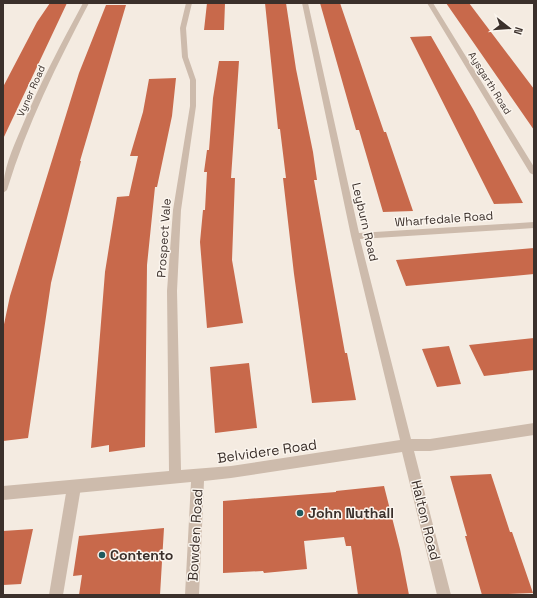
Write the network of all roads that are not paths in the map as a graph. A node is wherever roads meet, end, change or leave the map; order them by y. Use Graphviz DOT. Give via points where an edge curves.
graph roads {
  1 [pos="86,3"];
  2 [pos="189,3"];
  3 [pos="305,3"];
  4 [pos="430,3"];
  5 [pos="534,173"];
  6 [pos="3,190"];
  7 [pos="534,225"];
  8 [pos="355,236"];
  9 [pos="534,429"];
  10 [pos="407,445"];
  11 [pos="198,476"];
  12 [pos="175,478"];
  13 [pos="74,487"];
  14 [pos="3,493"];
  15 [pos="56,595"];
  16 [pos="192,595"];
  17 [pos="444,595"];
  1 -- 6 [label="street, Vyner Road" via="57,57 10,164"];
  2 -- 12 [label="street, Prospect Vale" via="182,28 185,57 193,80 193,106 177,210 172,291"];
  3 -- 8 [label="street, Leyburn Road"];
  4 -- 5 [label="street, Aysgarth Road"];
  7 -- 8 [label="street, Wharfedale Road"];
  8 -- 10 [label="street, Leyburn Road"];
  9 -- 10 [label="street, Belvidere Road" via="430,445"];
  10 -- 11 [label="street, Belvidere Road"];
  10 -- 17 [label="street, Halton Road"];
  11 -- 12 [label="street, Belvidere Road"];
  11 -- 16 [label="street, Bowden Road"];
  12 -- 13 [label="street, Belvidere Road"];
  13 -- 14 [label="street, Belvidere Road"];
  13 -- 15 [label="street"];
}
